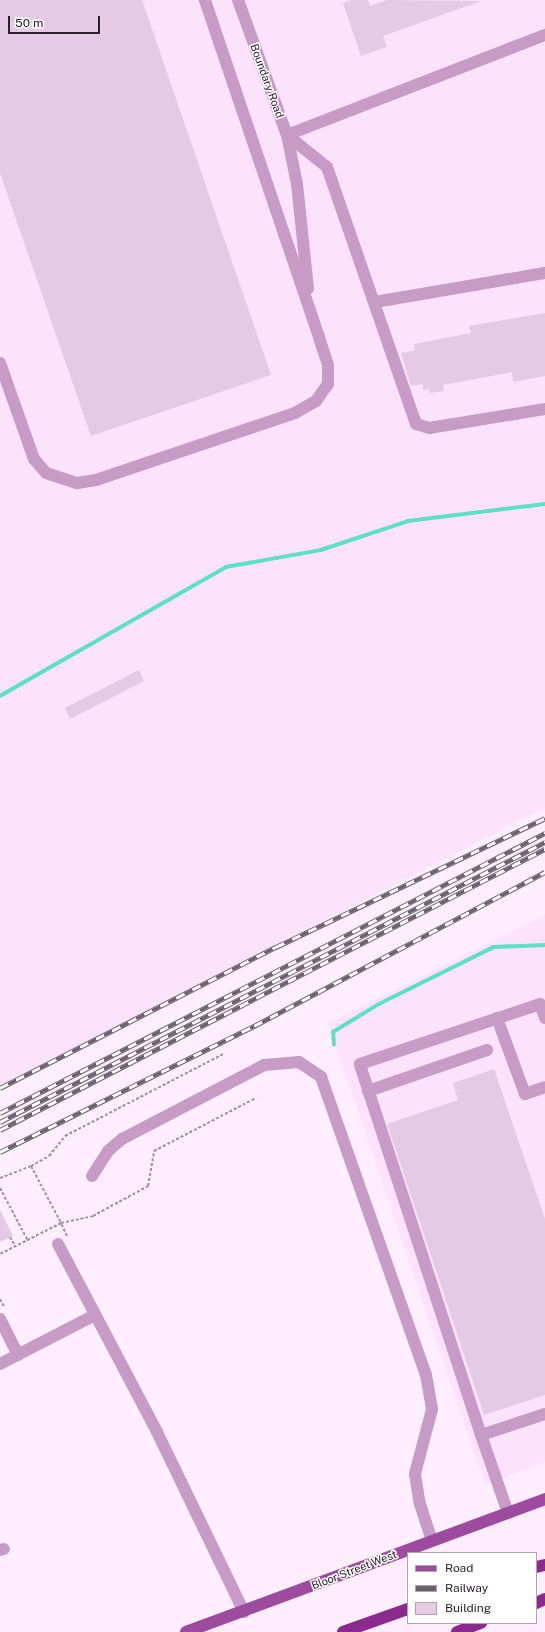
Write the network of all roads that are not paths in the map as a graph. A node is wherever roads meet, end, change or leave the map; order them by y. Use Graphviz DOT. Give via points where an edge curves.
graph roads {
  1 [pos="205,0"];
  2 [pos="238,0"];
  3 [pos="545,34"];
  4 [pos="287,135"];
  5 [pos="545,273"];
  6 [pos="375,302"];
  7 [pos="311,312"];
  8 [pos="0,363"];
  9 [pos="545,409"];
  10 [pos="497,1018"];
  11 [pos="545,1018"];
  12 [pos="487,1050"];
  13 [pos="545,1087"];
  14 [pos="368,1091"];
  15 [pos="92,1176"];
  16 [pos="58,1244"];
  17 [pos="95,1315"];
  18 [pos="0,1319"];
  19 [pos="18,1355"];
  20 [pos="0,1364"];
  21 [pos="545,1414"];
  22 [pos="482,1435"];
  23 [pos="545,1499"];
  24 [pos="508,1513"];
  25 [pos="432,1540"];
  26 [pos="407,1609"];
  27 [pos="244,1612"];
  28 [pos="478,1624"];
  29 [pos="186,1632"];
  30 [pos="343,1632"];
  31 [pos="457,1632"];
  1 -- 7 [label="street"];
  2 -- 4 [label="street, Boundary Road"];
  3 -- 4 [label="street"];
  4 -- 6 [label="street" via="327,167"];
  4 -- 7 [label="street, Boundary Road" via="297,184"];
  5 -- 6 [label="street"];
  6 -- 9 [label="street" via="416,424 429,428"];
  7 -- 8 [label="street" via="328,365 328,384 316,401 295,413 96,480 77,483 46,473 34,459"];
  10 -- 11 [label="street" via="540,1004"];
  10 -- 13 [label="street" via="525,1094"];
  10 -- 14 [label="street" via="360,1064"];
  12 -- 14 [label="street"];
  14 -- 22 [label="street"];
  15 -- 25 [label="street" via="108,1151 122,1139 264,1065 299,1062 321,1077 426,1375 432,1410 415,1474 420,1504"];
  16 -- 17 [label="street"];
  17 -- 19 [label="street"];
  17 -- 27 [label="street" via="157,1432"];
  18 -- 19 [label="street"];
  19 -- 20 [label="street"];
  21 -- 22 [label="street"];
  22 -- 24 [label="street"];
  23 -- 24 [label="main road, Bloor Street West"];
  24 -- 25 [label="main road, Bloor Street West"];
  25 -- 27 [label="main road, Bloor Street West"];
  26 -- 30 [label="highway"];
  27 -- 29 [label="main road, Bloor Street West"];
  28 -- 31 [label="highway"];
}
